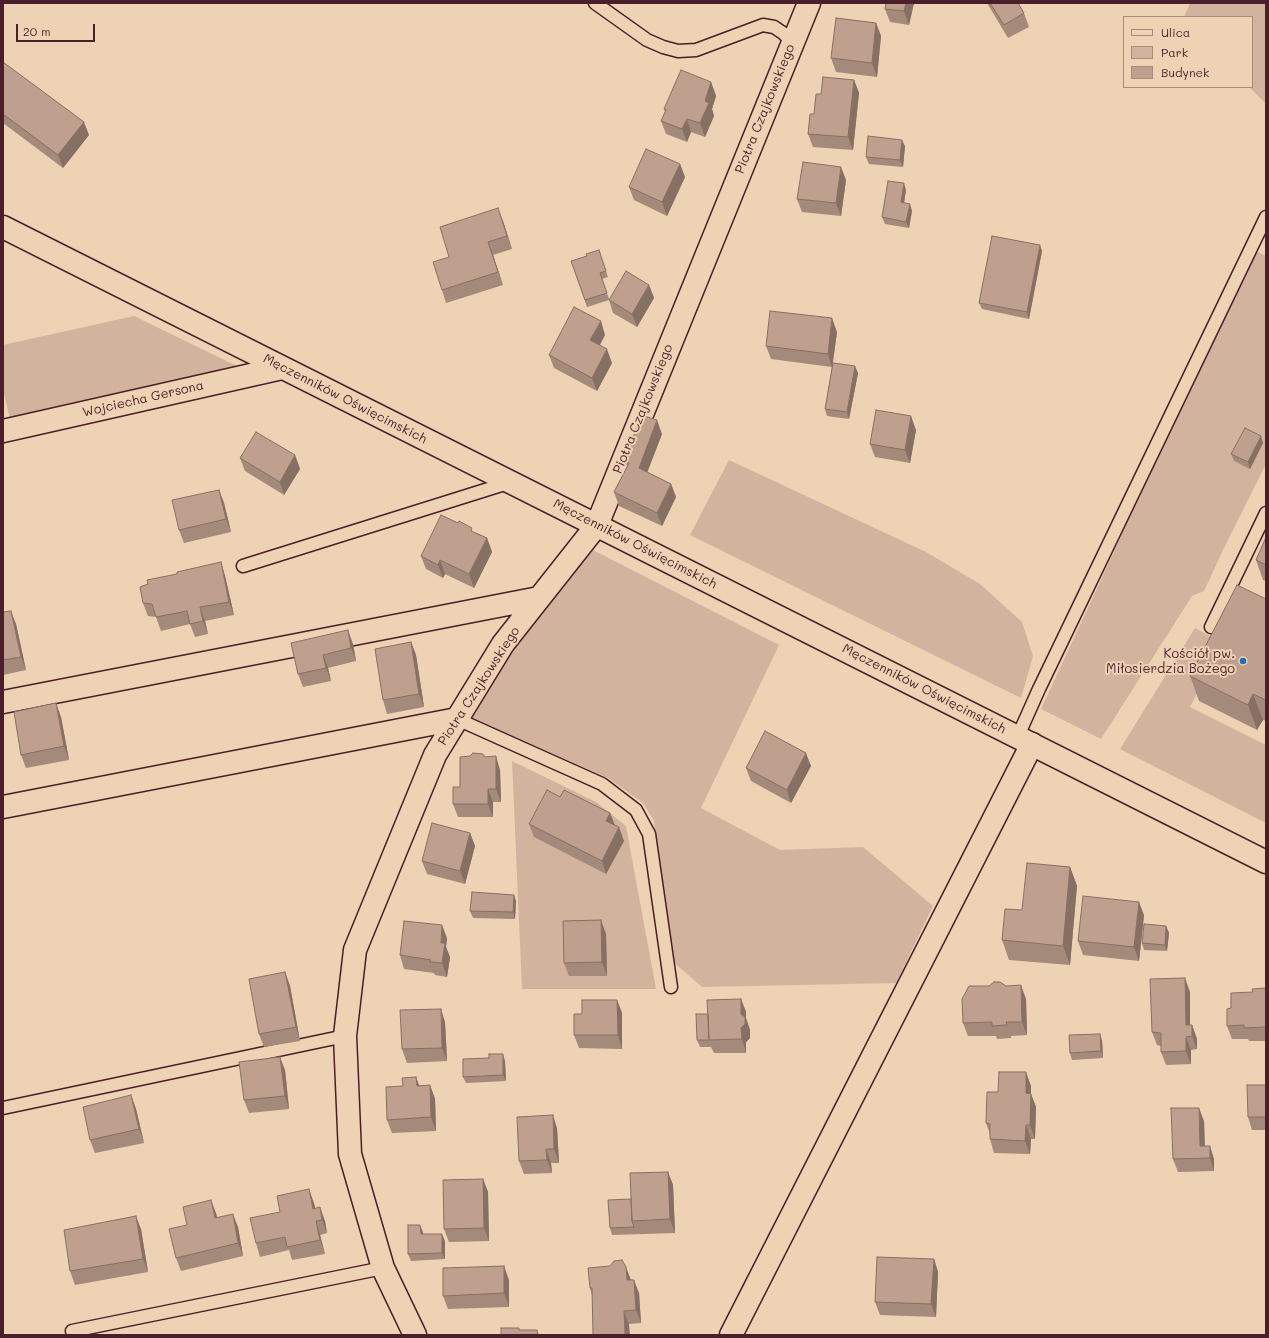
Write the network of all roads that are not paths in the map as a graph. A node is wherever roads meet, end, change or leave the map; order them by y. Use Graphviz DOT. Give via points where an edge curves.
graph roads {
  1 [pos="595,3"];
  2 [pos="809,3"];
  3 [pos="793,42"];
  4 [pos="1266,217"];
  5 [pos="3,227"];
  6 [pos="282,368"];
  7 [pos="3,431"];
  8 [pos="511,482"];
  9 [pos="1266,513"];
  10 [pos="597,524"];
  11 [pos="243,566"];
  12 [pos="539,598"];
  13 [pos="1211,627"];
  14 [pos="3,702"];
  15 [pos="457,719"];
  16 [pos="1025,740"];
  17 [pos="3,807"];
  18 [pos="1266,862"];
  19 [pos="671,987"];
  20 [pos="344,1036"];
  21 [pos="3,1108"];
  22 [pos="383,1268"];
  23 [pos="72,1331"];
  24 [pos="415,1335"];
  25 [pos="731,1335"];
  1 -- 3 [label="lane" via="647,40 678,51 696,50 763,25 774,27"];
  2 -- 3 [label="street, Piotra Czajkowskiego"];
  3 -- 10 [label="street, Piotra Czajkowskiego"];
  4 -- 16 [label="lane" via="1039,689"];
  5 -- 6 [label="street, Męczenników Oświęcimskich"];
  6 -- 7 [label="street, Wojciecha Gersona"];
  6 -- 8 [label="street, Męczenników Oświęcimskich"];
  8 -- 10 [label="street, Męczenników Oświęcimskich"];
  8 -- 11 [label="lane"];
  9 -- 13 [label="lane"];
  10 -- 12 [label="street, Piotra Czajkowskiego"];
  10 -- 16 [label="street, Męczenników Oświęcimskich"];
  12 -- 14 [label="street"];
  12 -- 15 [label="street, Piotra Czajkowskiego" via="503,644"];
  15 -- 17 [label="street"];
  15 -- 19 [label="lane" via="602,784 636,810 650,834"];
  15 -- 20 [label="street, Piotra Czajkowskiego" via="435,755 355,950"];
  16 -- 18 [label="street, Męczenników Oświęcimskich"];
  16 -- 25 [label="street"];
  20 -- 21 [label="lane"];
  20 -- 22 [label="street, Piotra Czajkowskiego" via="350,1154"];
  22 -- 23 [label="lane"];
  22 -- 24 [label="street, Piotra Czajkowskiego"];
}
